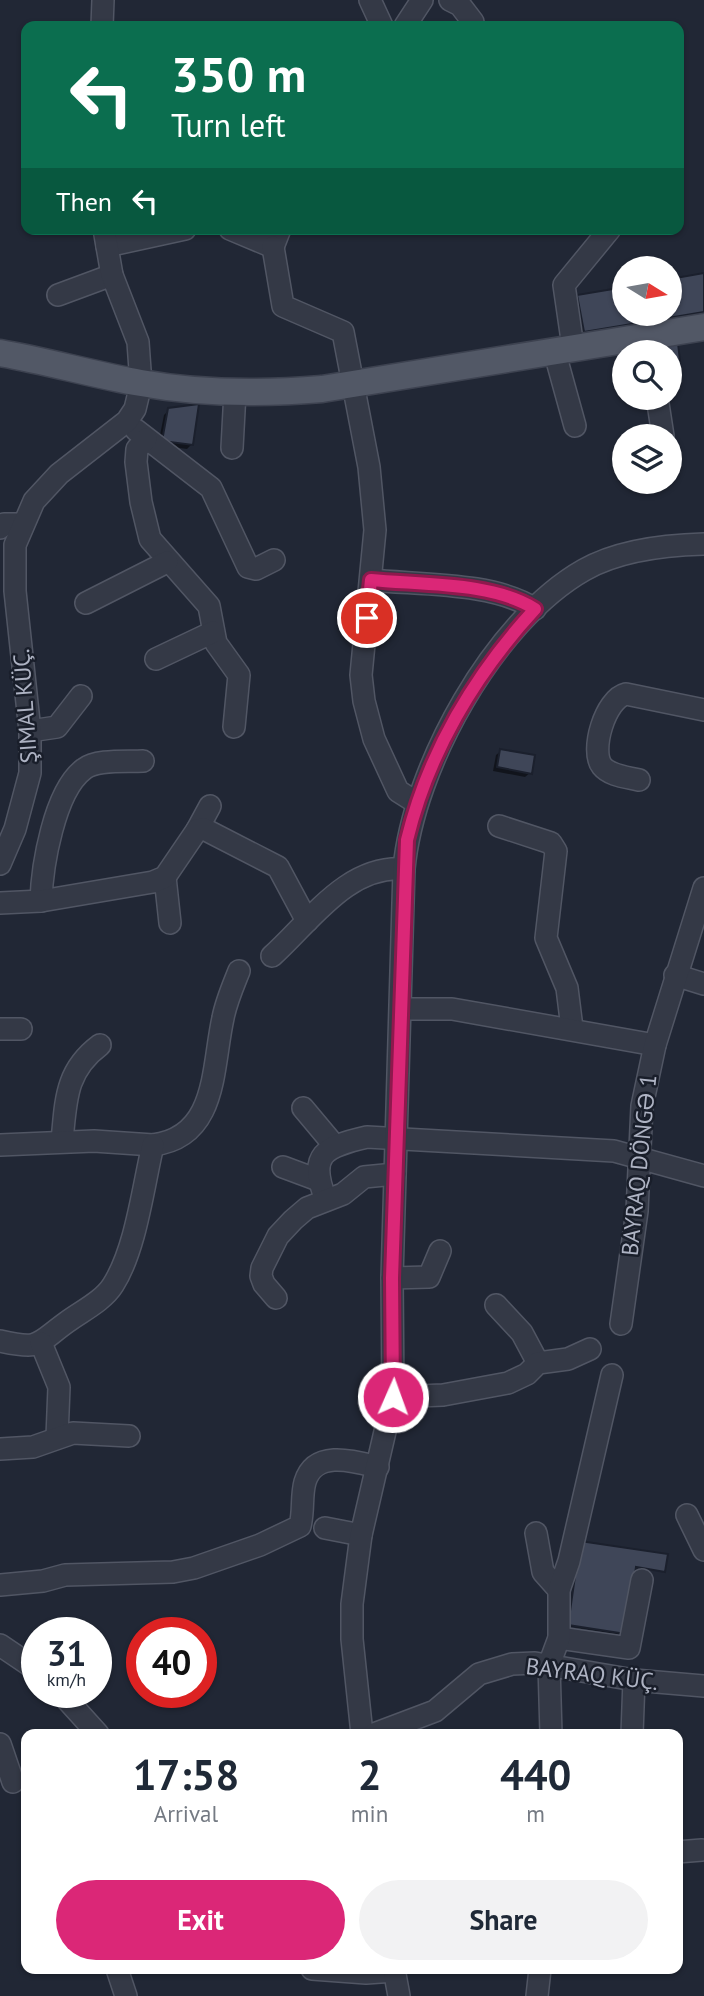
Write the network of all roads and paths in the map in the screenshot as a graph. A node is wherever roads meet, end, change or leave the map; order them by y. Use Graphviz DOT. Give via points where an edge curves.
graph roads {
  1 [pos="103,0"];
  2 [pos="370,0"];
  3 [pos="422,0"];
  4 [pos="450,0"];
  5 [pos="102,21"];
  6 [pos="380,21"];
  7 [pos="408,21"];
  8 [pos="473,21"];
  9 [pos="132,235"];
  10 [pos="605,235"];
  11 [pos="106,238"];
  12 [pos="277,238"];
  13 [pos="112,275"];
  14 [pos="58,295"];
  15 [pos="704,327"];
  16 [pos="655,340"];
  17 [pos="612,345"];
  18 [pos="564,348"];
  19 [pos="0,353"];
  20 [pos="141,384"];
  21 [pos="354,384"];
  22 [pos="235,392"];
  23 [pos="127,421"];
  24 [pos="575,426"];
  25 [pos="146,439"];
  26 [pos="232,448"];
  27 [pos="7,524"];
  28 [pos="704,544"];
  29 [pos="274,560"];
  30 [pos="167,562"];
  31 [pos="371,580"];
  32 [pos="86,603"];
  33 [pos="535,609"];
  34 [pos="213,632"];
  35 [pos="156,659"];
  36 [pos="81,696"];
  37 [pos="704,710"];
  38 [pos="234,727"];
  39 [pos="30,731"];
  40 [pos="143,761"];
  41 [pos="639,780"];
  42 [pos="416,803"];
  43 [pos="209,806"];
  44 [pos="499,826"];
  45 [pos="197,830"];
  46 [pos="0,863"];
  47 [pos="404,869"];
  48 [pos="165,877"];
  49 [pos="704,888"];
  50 [pos="41,901"];
  51 [pos="0,903"];
  52 [pos="307,921"];
  53 [pos="170,923"];
  54 [pos="272,956"];
  55 [pos="239,971"];
  56 [pos="675,975"];
  57 [pos="704,984"];
  58 [pos="401,1009"];
  59 [pos="572,1028"];
  60 [pos="100,1045"];
  61 [pos="655,1045"];
  62 [pos="303,1108"];
  63 [pos="397,1138"];
  64 [pos="62,1142"];
  65 [pos="0,1145"];
  66 [pos="153,1145"];
  67 [pos="334,1145"];
  68 [pos="638,1156"];
  69 [pos="283,1167"];
  70 [pos="395,1174"];
  71 [pos="704,1176"];
  72 [pos="318,1180"];
  73 [pos="326,1200"];
  74 [pos="440,1251"];
  75 [pos="392,1278"];
  76 [pos="276,1298"];
  77 [pos="496,1305"];
  78 [pos="621,1324"];
  79 [pos="0,1341"];
  80 [pos="41,1343"];
  81 [pos="590,1349"];
  82 [pos="538,1363"];
  83 [pos="612,1375"];
  84 [pos="393,1397"];
  85 [pos="129,1436"];
  86 [pos="57,1437"];
  87 [pos="0,1449"];
  88 [pos="378,1467"];
  89 [pos="687,1515"];
  90 [pos="325,1528"];
  91 [pos="536,1533"];
  92 [pos="361,1535"];
  93 [pos="704,1550"];
  94 [pos="642,1580"];
  95 [pos="0,1585"];
  96 [pos="559,1590"];
  97 [pos="559,1638"];
  98 [pos="0,1645"];
  99 [pos="21,1659"];
  100 [pos="549,1665"];
  101 [pos="634,1680"];
  102 [pos="704,1686"];
  103 [pos="74,1708"];
  104 [pos="93,1729"];
  105 [pos="361,1729"];
  106 [pos="387,1729"];
  107 [pos="551,1729"];
  108 [pos="632,1729"];
  109 [pos="0,1744"];
  110 [pos="13,1783"];
  111 [pos="702,1850"];
  112 [pos="683,1852"];
  113 [pos="119,1974"];
  114 [pos="395,1974"];
  115 [pos="539,1974"];
  116 [pos="126,1996"];
  117 [pos="399,1996"];
  118 [pos="537,1996"];
  1 -- 5 [label="street"];
  2 -- 6 [label="street"];
  3 -- 7 [label="street"];
  4 -- 8 [label="street"];
  9 -- 11 [label="street"];
  10 -- 18 [label="street" via="564,285"];
  11 -- 13 [label="street"];
  12 -- 21 [label="street" via="284,306 343,332"];
  13 -- 14 [label="street"];
  13 -- 20 [label="street" via="138,342"];
  15 -- 16 [label="main road"];
  17 -- 18 [label="main road"];
  18 -- 21 [label="main road"];
  18 -- 24 [label="street"];
  19 -- 20 [label="main road"];
  20 -- 22 [label="main road"];
  20 -- 23 [label="street"];
  21 -- 22 [label="main road"];
  21 -- 31 [label="street" via="375,530"];
  22 -- 26 [label="street"];
  23 -- 25 [label="street"];
  23 -- 27 [label="street, ŞIMAL KÜÇ." via="59,474"];
  25 -- 29 [label="street" via="211,488 247,567 256,569"];
  25 -- 30 [label="street" via="137,449 141,502 150,539"];
  27 -- 39 [label="street, ŞIMAL KÜÇ."];
  28 -- 33 [label="street" via="645,549 613,558 586,569"];
  30 -- 32 [label="street"];
  30 -- 34 [label="street" via="209,606"];
  31 -- 33 [label="street" via="497,593 518,598"];
  31 -- 42 [label="street" via="360,675 363,701 374,739 398,791"];
  33 -- 42 [label="street" via="497,653 464,703"];
  34 -- 35 [label="street"];
  34 -- 38 [label="street" via="239,675"];
  36 -- 39 [label="street" via="57,727"];
  37 -- 41 [label="street" via="626,694 610,703 598,758 612,774"];
  39 -- 46 [label="street, ŞIMAL KÜÇ." via="30,773 23,804"];
  40 -- 50 [label="street" via="91,765 76,777 49,841"];
  42 -- 47 [label="street"];
  43 -- 45 [label="street"];
  44 -- 59 [label="street" via="551,843 556,851 546,938 567,988"];
  45 -- 48 [label="street"];
  45 -- 52 [label="street" via="216,833 278,867"];
  47 -- 52 [label="street" via="386,868 358,877"];
  47 -- 58 [label="street"];
  48 -- 50 [label="street" via="153,883"];
  48 -- 53 [label="street"];
  49 -- 56 [label="street, BAYRAQ DÖNGƏ 1"];
  50 -- 51 [label="street"];
  52 -- 54 [label="street"];
  55 -- 66 [label="street" via="223,1016 210,1096 202,1116 187,1131"];
  56 -- 57 [label="street"];
  56 -- 61 [label="street, BAYRAQ DÖNGƏ 1"];
  58 -- 59 [label="street" via="452,1009"];
  58 -- 63 [label="street"];
  59 -- 61 [label="street"];
  60 -- 64 [label="street" via="82,1058 71,1082"];
  61 -- 68 [label="street, BAYRAQ DÖNGƏ 1" via="642,1106"];
  62 -- 67 [label="street"];
  63 -- 67 [label="street" via="367,1137"];
  63 -- 68 [label="street"];
  63 -- 70 [label="street"];
  64 -- 65 [label="street"];
  64 -- 66 [label="street"];
  66 -- 80 [label="street" via="128,1250 113,1284"];
  67 -- 72 [label="street" via="324,1154"];
  68 -- 71 [label="street"];
  68 -- 78 [label="street, BAYRAQ DÖNGƏ 1" via="637,1212"];
  69 -- 72 [label="street"];
  70 -- 73 [label="street" via="364,1177 343,1194"];
  70 -- 75 [label="street"];
  72 -- 73 [label="street"];
  73 -- 76 [label="street" via="293,1220 267,1255 261,1276"];
  74 -- 75 [label="street" via="429,1277"];
  75 -- 84 [label="street"];
  77 -- 82 [label="street" via="522,1333"];
  79 -- 80 [label="street" via="21,1347"];
  80 -- 86 [label="street" via="60,1387"];
  81 -- 82 [label="street" via="568,1359"];
  82 -- 84 [label="street" via="508,1383 443,1395"];
  83 -- 96 [label="street"];
  84 -- 88 [label="street"];
  85 -- 86 [label="street" via="87,1432"];
  86 -- 87 [label="street" via="33,1447"];
  88 -- 92 [label="street"];
  88 -- 95 [label="street" via="334,1459 321,1463 305,1480 300,1525 227,1558 173,1572 88,1573"];
  89 -- 93 [label="street"];
  90 -- 92 [label="street"];
  91 -- 96 [label="street" via="543,1572"];
  92 -- 105 [label="street" via="352,1639"];
  94 -- 97 [label="street" via="629,1647"];
  96 -- 97 [label="street"];
  97 -- 100 [label="street"];
  98 -- 99 [label="street"];
  100 -- 101 [label="street, BAYRAQ KÜÇ."];
  100 -- 106 [label="street, BAYRAQ KÜÇ." via="512,1664 480,1674 435,1711"];
  100 -- 107 [label="street"];
  101 -- 102 [label="street, BAYRAQ KÜÇ."];
  101 -- 108 [label="street"];
  103 -- 104 [label="street"];
  109 -- 110 [label="street"];
  111 -- 112 [label="street"];
  113 -- 116 [label="street"];
  114 -- 117 [label="street"];
  115 -- 118 [label="street"];
}
